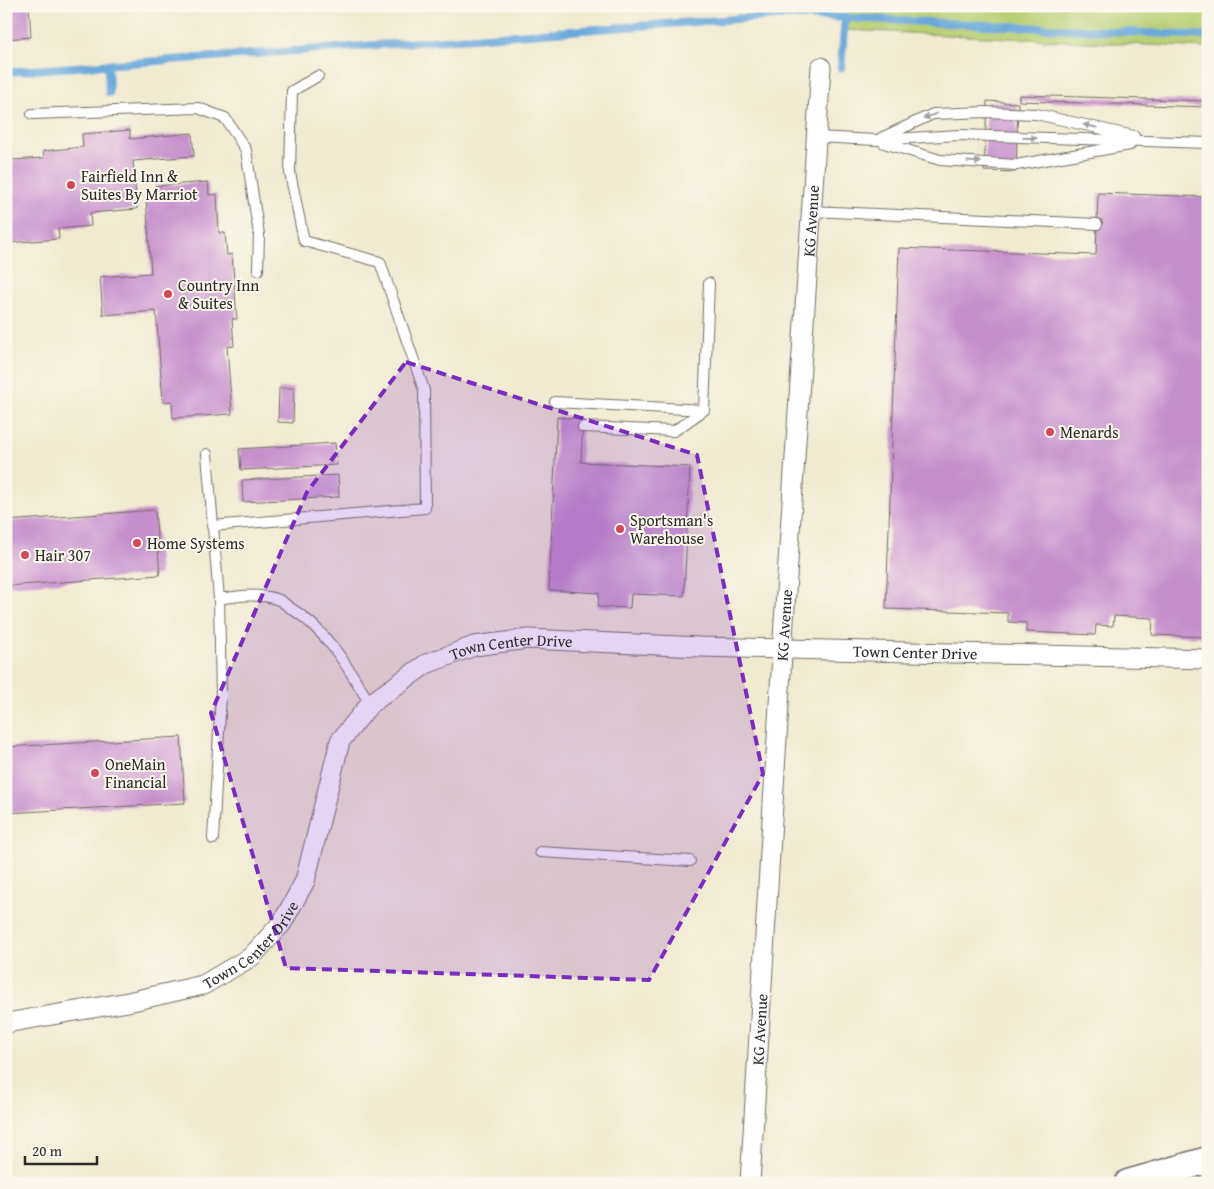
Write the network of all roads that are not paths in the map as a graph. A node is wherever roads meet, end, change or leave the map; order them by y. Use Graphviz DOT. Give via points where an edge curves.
graph roads {
  1 [pos="821,67"];
  2 [pos="318,76"];
  3 [pos="32,114"];
  4 [pos="816,137"];
  5 [pos="876,140"];
  6 [pos="1155,141"];
  7 [pos="1208,143"];
  8 [pos="811,211"];
  9 [pos="1097,224"];
  10 [pos="258,270"];
  11 [pos="709,283"];
  12 [pos="555,402"];
  13 [pos="704,410"];
  14 [pos="582,427"];
  15 [pos="207,454"];
  16 [pos="212,526"];
  17 [pos="219,599"];
  18 [pos="782,650"];
  19 [pos="1208,659"];
  20 [pos="370,704"];
  21 [pos="213,839"];
  22 [pos="540,852"];
  23 [pos="690,861"];
  24 [pos="6,1024"];
  25 [pos="1208,1160"];
  26 [pos="750,1183"];
  27 [pos="1128,1183"];
  1 -- 4 [label="street, KG Avenue"];
  2 -- 16 [label="lane" via="292,91 290,173 304,241 380,262 424,390 425,508"];
  3 -- 10 [label="lane" via="198,108 225,118 246,150 259,235"];
  4 -- 5 [label="lane"];
  4 -- 8 [label="street, KG Avenue"];
  5 -- 6 [label="lane, one-way" via="959,135"];
  5 -- 6 [label="lane, one-way" via="940,160 1016,165"];
  6 -- 5 [label="lane, one-way" via="1036,114 986,112 933,114"];
  6 -- 7 [label="lane"];
  8 -- 9 [label="lane"];
  8 -- 18 [label="street, KG Avenue"];
  11 -- 13 [label="lane"];
  12 -- 13 [label="lane"];
  13 -- 14 [label="lane" via="674,431"];
  15 -- 16 [label="lane"];
  16 -- 17 [label="lane"];
  17 -- 20 [label="lane" via="248,594 277,599 304,616 325,636 348,666"];
  17 -- 21 [label="lane" via="221,695"];
  18 -- 19 [label="street, Town Center Drive"];
  18 -- 20 [label="street, Town Center Drive" via="528,639 474,646 426,664"];
  18 -- 26 [label="street, KG Avenue"];
  20 -- 24 [label="street, Town Center Drive" via="340,741 305,881 282,924 251,957 203,986"];
  22 -- 23 [label="lane"];
  25 -- 27 [label="main road"];
}
